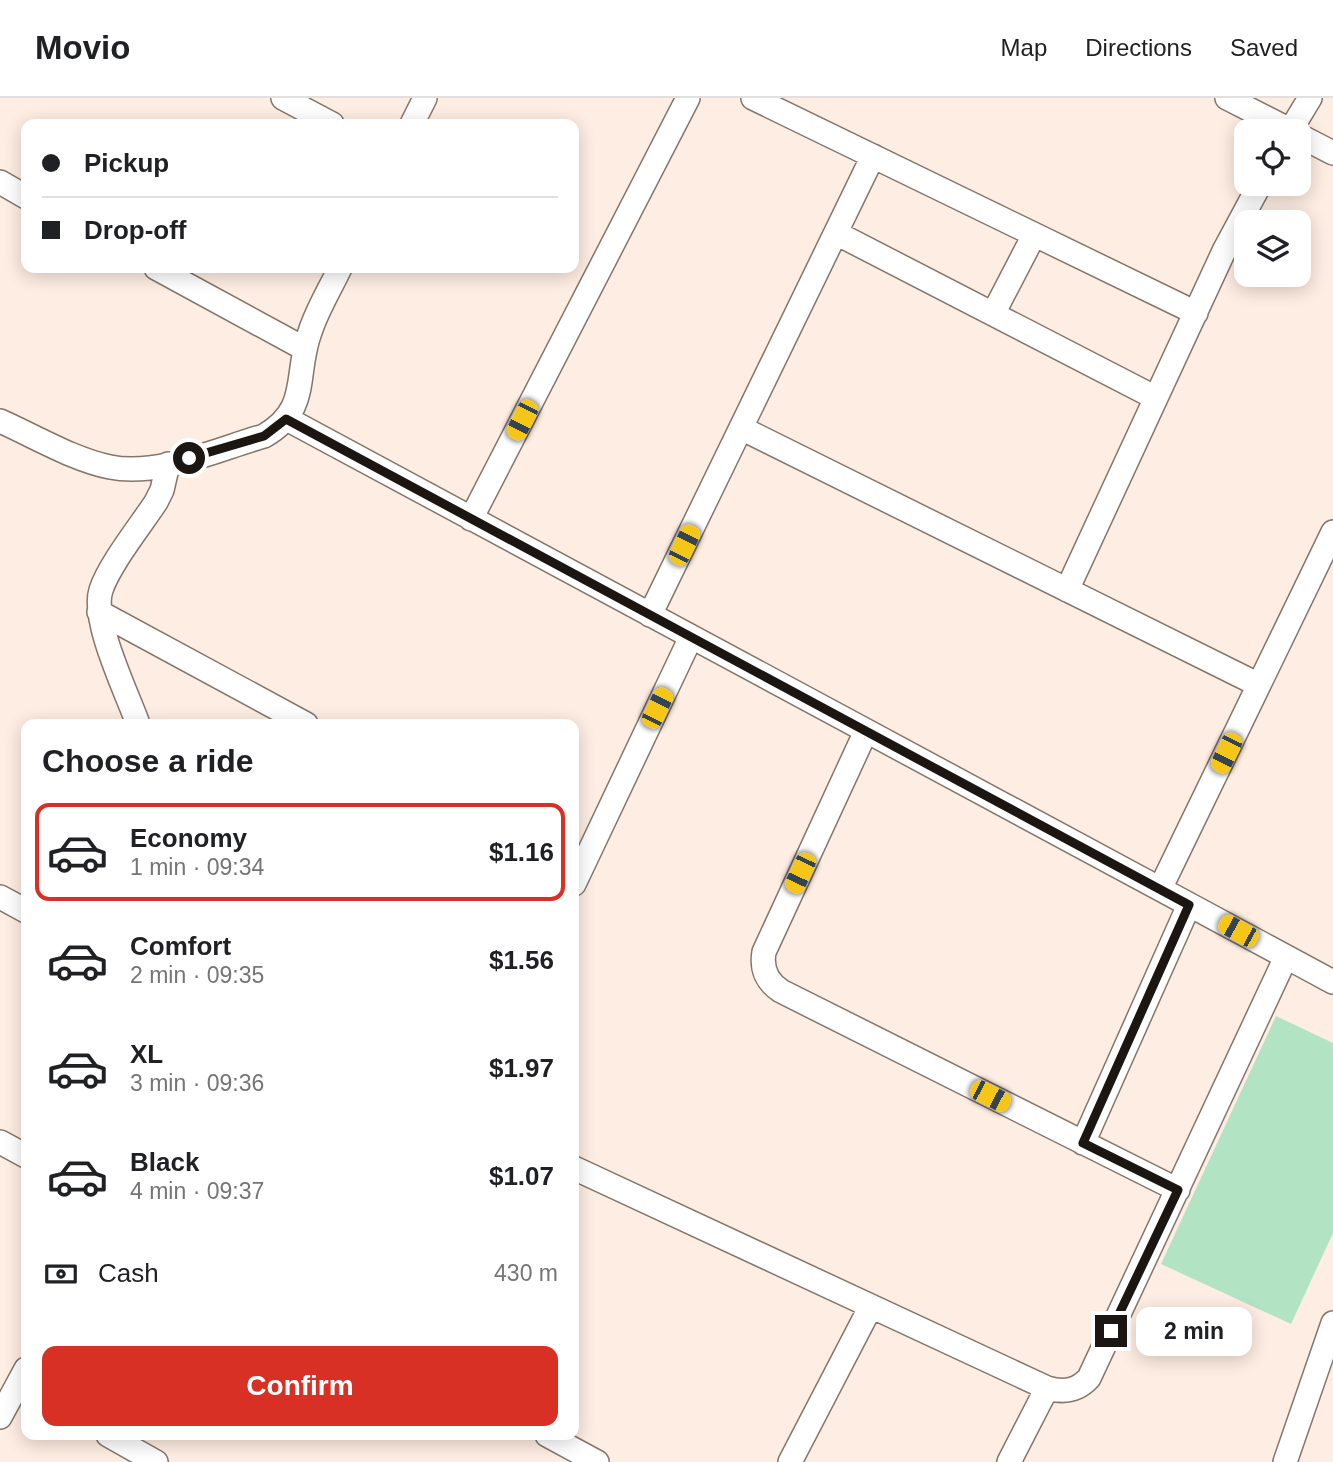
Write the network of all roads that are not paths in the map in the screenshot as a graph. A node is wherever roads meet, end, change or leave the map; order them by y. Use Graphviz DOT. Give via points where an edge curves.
graph roads {
  1 [pos="283,98"];
  2 [pos="425,98"];
  3 [pos="688,98"];
  4 [pos="753,98"];
  5 [pos="1227,98"];
  6 [pos="1310,98"];
  7 [pos="323,119"];
  8 [pos="414,119"];
  9 [pos="1268,119"];
  10 [pos="1298,119"];
  11 [pos="1311,142"];
  12 [pos="1333,153"];
  13 [pos="873,156"];
  14 [pos="0,182"];
  15 [pos="21,194"];
  16 [pos="1253,196"];
  17 [pos="836,233"];
  18 [pos="1034,235"];
  19 [pos="165,273"];
  20 [pos="338,273"];
  21 [pos="1196,313"];
  22 [pos="993,314"];
  23 [pos="305,349"];
  24 [pos="1156,398"];
  25 [pos="286,419"];
  26 [pos="0,421"];
  27 [pos="741,428"];
  28 [pos="168,464"];
  29 [pos="471,519"];
  30 [pos="1333,532"];
  31 [pos="1067,590"];
  32 [pos="99,612"];
  33 [pos="650,615"];
  34 [pos="691,637"];
  35 [pos="1259,685"];
  36 [pos="136,719"];
  37 [pos="297,719"];
  38 [pos="866,731"];
  39 [pos="579,869"];
  40 [pos="1160,889"];
  41 [pos="0,897"];
  42 [pos="1189,905"];
  43 [pos="21,908"];
  44 [pos="1286,957"];
  45 [pos="1333,982"];
  46 [pos="0,1142"];
  47 [pos="1083,1143"];
  48 [pos="21,1153"];
  49 [pos="579,1170"];
  50 [pos="1178,1190"];
  51 [pos="871,1306"];
  52 [pos="1333,1323"];
  53 [pos="21,1384"];
  54 [pos="1047,1388"];
  55 [pos="0,1417"];
  56 [pos="117,1440"];
  57 [pos="556,1440"];
  58 [pos="156,1462"];
  59 [pos="597,1462"];
  60 [pos="790,1462"];
  61 [pos="1009,1462"];
  62 [pos="1284,1462"];
  1 -- 7 [label="street"];
  2 -- 8 [label="street"];
  3 -- 29 [label="street"];
  4 -- 13 [label="street"];
  5 -- 9 [label="street"];
  6 -- 10 [label="street"];
  11 -- 12 [label="street"];
  13 -- 17 [label="street"];
  13 -- 18 [label="street"];
  14 -- 15 [label="street"];
  16 -- 21 [label="street"];
  17 -- 22 [label="street"];
  17 -- 27 [label="street"];
  18 -- 21 [label="street"];
  18 -- 22 [label="street"];
  19 -- 23 [label="street"];
  20 -- 23 [label="street"];
  21 -- 24 [label="street"];
  22 -- 24 [label="street"];
  23 -- 25 [label="street" via="297,400"];
  24 -- 31 [label="street"];
  25 -- 28 [label="street" via="264,436"];
  25 -- 29 [label="street"];
  26 -- 28 [label="street" via="112,468"];
  27 -- 31 [label="street"];
  27 -- 33 [label="street"];
  28 -- 32 [label="street" via="156,502 106,578"];
  29 -- 33 [label="street"];
  30 -- 35 [label="street"];
  31 -- 35 [label="street"];
  32 -- 36 [label="street"];
  32 -- 37 [label="street"];
  33 -- 34 [label="street"];
  34 -- 38 [label="street"];
  34 -- 39 [label="street"];
  35 -- 40 [label="street"];
  38 -- 40 [label="street"];
  38 -- 47 [label="street" via="764,952 767,978 781,991"];
  40 -- 42 [label="street"];
  41 -- 43 [label="street"];
  42 -- 44 [label="street"];
  42 -- 47 [label="street"];
  44 -- 45 [label="street"];
  44 -- 50 [label="street"];
  46 -- 48 [label="street"];
  47 -- 50 [label="street"];
  49 -- 51 [label="street"];
  50 -- 54 [label="street" via="1089,1378 1073,1390"];
  51 -- 54 [label="street"];
  51 -- 60 [label="street"];
  52 -- 62 [label="street"];
  53 -- 55 [label="street"];
  54 -- 61 [label="street"];
  56 -- 58 [label="street"];
  57 -- 59 [label="street"];
}
